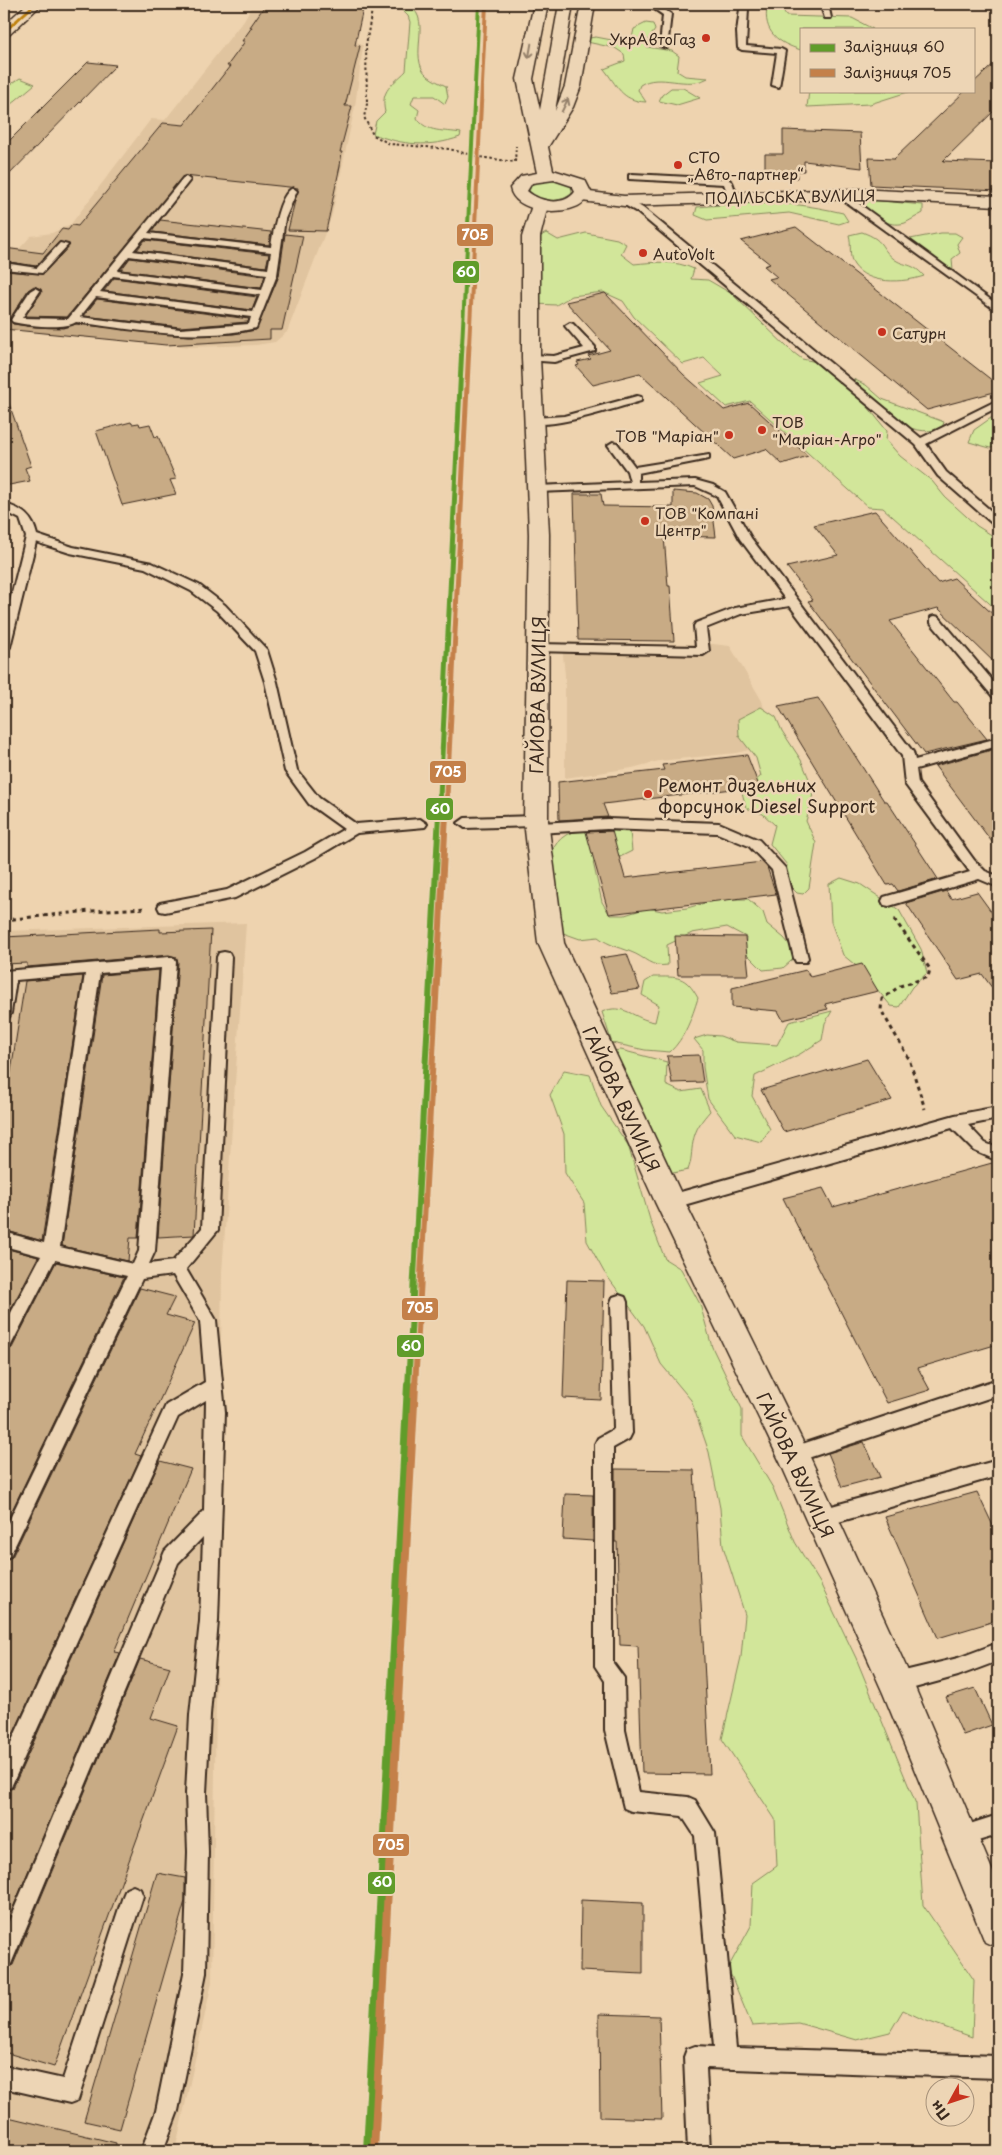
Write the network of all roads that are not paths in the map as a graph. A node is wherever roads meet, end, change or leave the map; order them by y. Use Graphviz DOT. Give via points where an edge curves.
graph roads {
  1 [pos="35,4"];
  2 [pos="541,4"];
  3 [pos="566,4"];
  4 [pos="588,4"];
  5 [pos="651,4"];
  6 [pos="740,4"];
  7 [pos="824,4"];
  8 [pos="828,16"];
  9 [pos="4,32"];
  10 [pos="664,46"];
  11 [pos="776,85"];
  12 [pos="540,147"];
  13 [pos="546,174"];
  14 [pos="632,176"];
  15 [pos="186,180"];
  16 [pos="293,191"];
  17 [pos="840,194"];
  18 [pos="581,196"];
  19 [pos="732,196"];
  20 [pos="998,200"];
  21 [pos="624,201"];
  22 [pos="540,204"];
  23 [pos="142,235"];
  24 [pos="63,246"];
  25 [pos="276,250"];
  26 [pos="126,254"];
  27 [pos="4,266"];
  28 [pos="272,272"];
  29 [pos="110,273"];
  30 [pos="35,291"];
  31 [pos="266,293"];
  32 [pos="93,294"];
  33 [pos="998,310"];
  34 [pos="257,315"];
  35 [pos="72,319"];
  36 [pos="570,326"];
  37 [pos="531,358"];
  38 [pos="637,398"];
  39 [pos="998,403"];
  40 [pos="534,421"];
  41 [pos="920,443"];
  42 [pos="613,445"];
  43 [pos="705,457"];
  44 [pos="632,471"];
  45 [pos="635,484"];
  46 [pos="537,489"];
  47 [pos="4,507"];
  48 [pos="998,523"];
  49 [pos="32,537"];
  50 [pos="792,602"];
  51 [pos="935,620"];
  52 [pos="4,647"];
  53 [pos="538,648"];
  54 [pos="998,695"];
  55 [pos="998,742"];
  56 [pos="910,766"];
  57 [pos="465,823"];
  58 [pos="420,824"];
  59 [pos="536,824"];
  60 [pos="354,829"];
  61 [pos="980,874"];
  62 [pos="998,882"];
  63 [pos="889,901"];
  64 [pos="165,907"];
  65 [pos="224,957"];
  66 [pos="801,958"];
  67 [pos="93,968"];
  68 [pos="7,976"];
  69 [pos="4,1014"];
  70 [pos="998,1114"];
  71 [pos="955,1121"];
  72 [pos="998,1154"];
  73 [pos="670,1202"];
  74 [pos="4,1239"];
  75 [pos="51,1252"];
  76 [pos="177,1268"];
  77 [pos="139,1272"];
  78 [pos="619,1302"];
  79 [pos="4,1342"];
  80 [pos="214,1386"];
  81 [pos="998,1387"];
  82 [pos="793,1455"];
  83 [pos="998,1468"];
  84 [pos="212,1516"];
  85 [pos="821,1518"];
  86 [pos="4,1550"];
  87 [pos="998,1652"];
  88 [pos="896,1683"];
  89 [pos="4,1780"];
  90 [pos="998,1824"];
  91 [pos="961,1836"];
  92 [pos="133,1896"];
  93 [pos="998,1929"];
  94 [pos="4,1957"];
  95 [pos="726,2059"];
  96 [pos="998,2068"];
  97 [pos="4,2077"];
  98 [pos="152,2151"];
  99 [pos="699,2151"];
  1 -- 9 [label="street"];
  2 -- 12 [label="street, one-way" via="525,79"];
  3 -- 12 [label="street"];
  12 -- 4 [label="street, one-way" via="574,86"];
  5 -- 10 [label="lane" via="667,14"];
  6 -- 11 [label="lane" via="744,9 742,48 782,51"];
  7 -- 8 [label="lane"];
  12 -- 13 [label="street"];
  13 -- 18 [label="street" via="565,176 579,182 583,192"];
  13 -- 22 [label="street" via="527,179 518,188 523,198"];
  14 -- 19 [label="lane" via="728,182"];
  15 -- 23 [label="lane"];
  16 -- 25 [label="lane" via="280,219"];
  17 -- 19 [label="street, ПОДІЛЬСЬКА ВУЛИЦЯ"];
  17 -- 20 [label="street, ПОДІЛЬСЬКА ВУЛИЦЯ"];
  17 -- 33 [label="lane"];
  18 -- 21 [label="street, ПОДІЛЬСЬКА ВУЛИЦЯ"];
  18 -- 22 [label="street" via="568,203"];
  19 -- 21 [label="street, ПОДІЛЬСЬКА ВУЛИЦЯ"];
  21 -- 41 [label="lane" via="647,216"];
  22 -- 37 [label="street, ГАЙОВА ВУЛИЦЯ" via="531,237"];
  23 -- 25 [label="lane"];
  23 -- 26 [label="lane"];
  24 -- 27 [label="lane" via="39,270"];
  25 -- 28 [label="lane"];
  26 -- 28 [label="lane"];
  26 -- 29 [label="lane"];
  28 -- 31 [label="lane"];
  29 -- 31 [label="lane"];
  29 -- 32 [label="lane"];
  30 -- 35 [label="lane" via="16,320 42,323 71,322"];
  31 -- 34 [label="lane"];
  32 -- 34 [label="lane"];
  32 -- 35 [label="lane"];
  34 -- 35 [label="lane" via="253,326 180,332"];
  36 -- 37 [label="lane" via="591,349 554,359"];
  37 -- 40 [label="street, ГАЙОВА ВУЛИЦЯ"];
  38 -- 40 [label="lane" via="564,419"];
  39 -- 41 [label="lane"];
  40 -- 46 [label="street, ГАЙОВА ВУЛИЦЯ"];
  41 -- 48 [label="lane" via="942,474"];
  42 -- 44 [label="lane"];
  43 -- 44 [label="lane"];
  44 -- 45 [label="lane"];
  45 -- 46 [label="lane"];
  45 -- 50 [label="lane" via="695,483 721,494 746,539"];
  46 -- 53 [label="street, ГАЙОВА ВУЛИЦЯ"];
  47 -- 49 [label="lane" via="23,514"];
  49 -- 52 [label="lane"];
  49 -- 60 [label="lane" via="70,550 148,565 196,588 221,608 261,650 291,771 314,801"];
  50 -- 53 [label="lane" via="739,611 700,626 703,650"];
  50 -- 56 [label="lane" via="908,755"];
  51 -- 54 [label="lane"];
  53 -- 59 [label="street, ГАЙОВА ВУЛИЦЯ"];
  55 -- 56 [label="lane"];
  56 -- 61 [label="lane" via="912,784"];
  57 -- 59 [label="lane"];
  58 -- 60 [label="lane"];
  59 -- 66 [label="lane" via="719,828 754,843 778,868"];
  59 -- 73 [label="street, ГАЙОВА ВУЛИЦЯ" via="551,944"];
  60 -- 64 [label="lane" via="310,855 230,894"];
  61 -- 62 [label="lane"];
  61 -- 63 [label="lane"];
  65 -- 76 [label="lane" via="210,1230"];
  67 -- 68 [label="lane"];
  67 -- 75 [label="lane"];
  67 -- 77 [label="lane" via="169,962 148,1252"];
  68 -- 69 [label="lane"];
  70 -- 71 [label="lane"];
  71 -- 72 [label="lane" via="980,1147"];
  71 -- 73 [label="lane"];
  73 -- 82 [label="street, ГАЙОВА ВУЛИЦЯ"];
  74 -- 75 [label="lane"];
  75 -- 77 [label="lane"];
  75 -- 79 [label="lane"];
  76 -- 77 [label="lane"];
  76 -- 80 [label="lane" via="208,1320"];
  77 -- 86 [label="lane"];
  78 -- 95 [label="lane" via="623,1434 604,1444 604,1666 614,1678 615,1730 632,1801 688,1807 705,1833"];
  80 -- 84 [label="lane"];
  80 -- 89 [label="lane" via="172,1411"];
  81 -- 82 [label="lane"];
  82 -- 85 [label="street, ГАЙОВА ВУЛИЦЯ"];
  83 -- 85 [label="lane"];
  84 -- 94 [label="lane" via="171,1557"];
  84 -- 98 [label="lane" via="209,1621 196,1793 195,1973 167,2111"];
  85 -- 88 [label="street, ГАЙОВА ВУЛИЦЯ"];
  87 -- 88 [label="lane" via="958,1667"];
  88 -- 91 [label="street, ГАЙОВА ВУЛИЦЯ"];
  90 -- 91 [label="lane"];
  91 -- 93 [label="street, ГАЙОВА ВУЛИЦЯ"];
  92 -- 97 [label="lane" via="70,2092"];
  95 -- 96 [label="lane"];
  95 -- 99 [label="lane" via="695,2057"];
}
